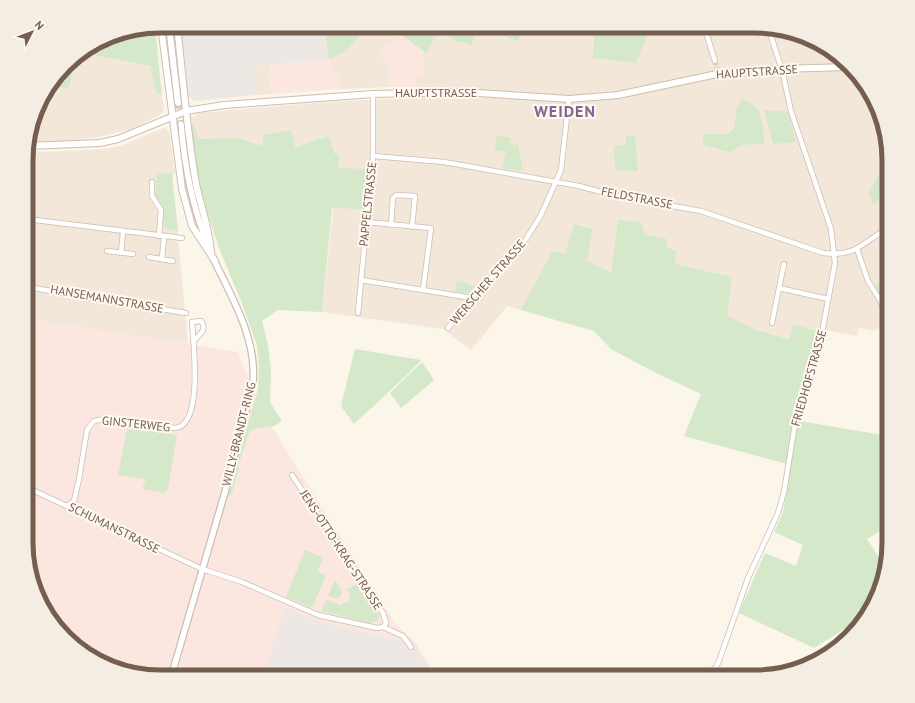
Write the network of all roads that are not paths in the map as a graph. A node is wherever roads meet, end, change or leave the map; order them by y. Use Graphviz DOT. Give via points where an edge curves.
graph roads {
  1 [pos="162,33"];
  2 [pos="170,33"];
  3 [pos="178,33"];
  4 [pos="706,33"];
  5 [pos="770,34"];
  6 [pos="715,61"];
  7 [pos="841,67"];
  8 [pos="782,70"];
  9 [pos="373,94"];
  10 [pos="569,99"];
  11 [pos="178,103"];
  12 [pos="186,111"];
  13 [pos="173,117"];
  14 [pos="181,124"];
  15 [pos="34,147"];
  16 [pos="373,156"];
  17 [pos="152,182"];
  18 [pos="557,182"];
  19 [pos="33,220"];
  20 [pos="366,222"];
  21 [pos="391,225"];
  22 [pos="412,227"];
  23 [pos="123,232"];
  24 [pos="882,233"];
  25 [pos="159,236"];
  26 [pos="164,237"];
  27 [pos="182,238"];
  28 [pos="857,250"];
  29 [pos="107,251"];
  30 [pos="211,252"];
  31 [pos="121,253"];
  32 [pos="133,254"];
  33 [pos="834,254"];
  34 [pos="149,257"];
  35 [pos="162,259"];
  36 [pos="173,261"];
  37 [pos="215,261"];
  38 [pos="784,264"];
  39 [pos="361,280"];
  40 [pos="33,288"];
  41 [pos="779,288"];
  42 [pos="423,290"];
  43 [pos="472,298"];
  44 [pos="828,299"];
  45 [pos="882,305"];
  46 [pos="186,313"];
  47 [pos="358,313"];
  48 [pos="772,323"];
  49 [pos="448,328"];
  50 [pos="193,342"];
  51 [pos="292,475"];
  52 [pos="33,489"];
  53 [pos="68,505"];
  54 [pos="202,569"];
  55 [pos="383,627"];
  56 [pos="411,647"];
  57 [pos="173,670"];
  58 [pos="713,670"];
  1 -- 13 [label="main road"];
  2 -- 11 [label="main road"];
  3 -- 12 [label="main road"];
  4 -- 6 [label="street"];
  5 -- 8 [label="street, FRIEDHOFSTRASSE"];
  7 -- 8 [label="main road, HAUPTSTRASSE"];
  8 -- 10 [label="main road, HAUPTSTRASSE" via="717,72 618,95"];
  8 -- 33 [label="street, FRIEDHOFSTRASSE" via="791,111 828,217"];
  9 -- 10 [label="main road, HAUPTSTRASSE" via="463,92"];
  9 -- 12 [label="main road, HAUPTSTRASSE" via="224,105"];
  9 -- 16 [label="street, PAPPELSTRASSE"];
  10 -- 18 [label="street, WERSCHER STRASSE" via="563,160"];
  12 -- 13 [label="main road, HAUPTSTRASSE"];
  12 -- 30 [label="main road" via="196,184 210,234"];
  13 -- 15 [label="main road, HAUPTSTRASSE" via="118,140"];
  13 -- 37 [label="main road" via="178,169 187,212 196,233"];
  14 -- 30 [label="street, WILLY-BRANDT-RING" via="190,191 199,224"];
  16 -- 18 [label="street, FELDSTRASSE" via="444,162"];
  16 -- 20 [label="street, PAPPELSTRASSE"];
  17 -- 25 [label="street" via="152,196 161,210"];
  18 -- 33 [label="street, FELDSTRASSE" via="616,196 701,211 816,251"];
  18 -- 43 [label="street, WERSCHER STRASSE" via="523,244"];
  19 -- 23 [label="street"];
  20 -- 21 [label="street"];
  20 -- 39 [label="street, PAPPELSTRASSE"];
  21 -- 22 [label="street"];
  21 -- 22 [label="street" via="396,194 415,196"];
  22 -- 42 [label="street" via="431,228"];
  23 -- 25 [label="street"];
  23 -- 31 [label="street"];
  24 -- 28 [label="street, FELDSTRASSE"];
  25 -- 26 [label="street"];
  26 -- 27 [label="street"];
  26 -- 35 [label="street"];
  28 -- 33 [label="street, FELDSTRASSE"];
  28 -- 45 [label="street" via="868,281"];
  29 -- 31 [label="street"];
  30 -- 37 [label="street, WILLY-BRANDT-RING"];
  31 -- 32 [label="street"];
  33 -- 44 [label="street, FRIEDHOFSTRASSE" via="835,263"];
  34 -- 35 [label="street"];
  35 -- 36 [label="street"];
  37 -- 54 [label="street, WILLY-BRANDT-RING" via="249,340 254,376 248,409"];
  38 -- 41 [label="street"];
  39 -- 42 [label="street"];
  39 -- 47 [label="street, PAPPELSTRASSE"];
  40 -- 46 [label="street, HANSEMANNSTRASSE"];
  41 -- 44 [label="street"];
  41 -- 48 [label="street"];
  42 -- 43 [label="street"];
  43 -- 49 [label="street, WERSCHER STRASSE"];
  44 -- 58 [label="street, FRIEDHOFSTRASSE" via="820,343 795,424 778,513 748,578 719,661"];
  50 -- 53 [label="street, GINSTERWEG" via="195,389 189,414 183,424 175,428 105,419 94,421 86,430 74,501"];
  51 -- 55 [label="street, JENS-OTTO-KRAG-STRASSE" via="383,614 386,622"];
  52 -- 53 [label="street, SCHUMANSTRASSE"];
  53 -- 54 [label="street, SCHUMANSTRASSE"];
  54 -- 55 [label="street, JENS-OTTO-KRAG-STRASSE" via="242,582 318,614 377,628"];
  54 -- 57 [label="street, WILLY-BRANDT-RING"];
  55 -- 56 [label="street, JENS-OTTO-KRAG-STRASSE" via="403,636"];
}
